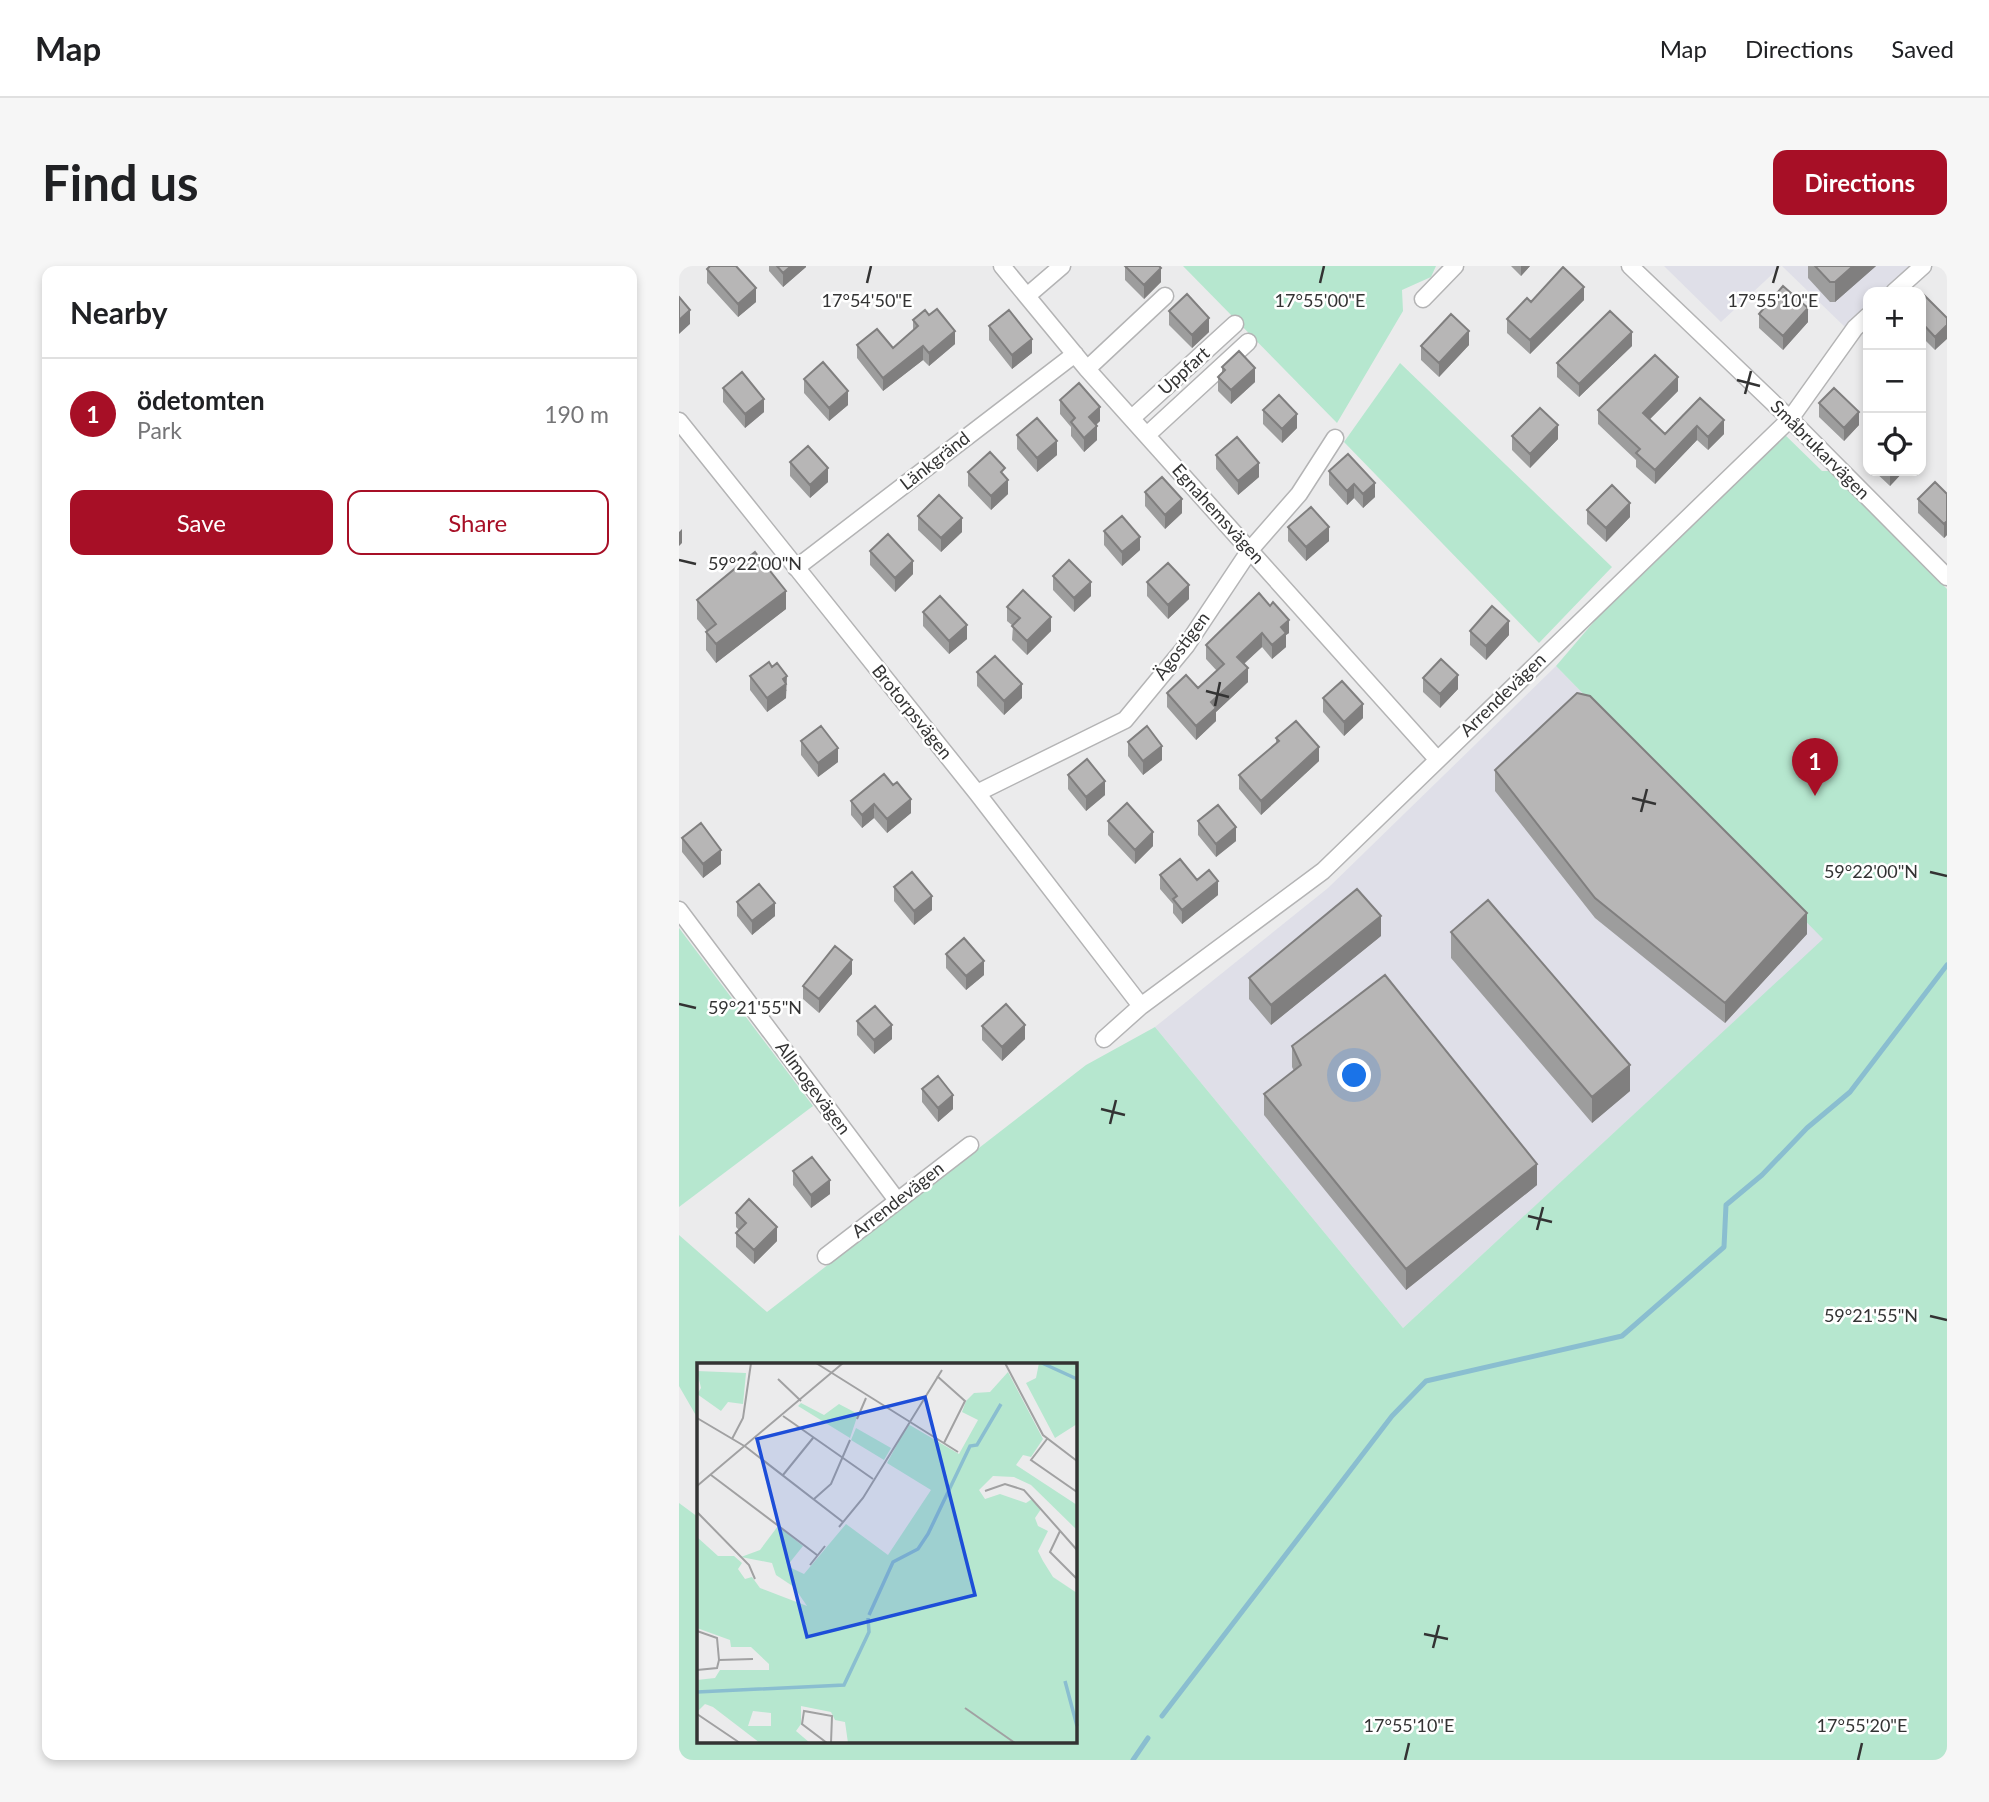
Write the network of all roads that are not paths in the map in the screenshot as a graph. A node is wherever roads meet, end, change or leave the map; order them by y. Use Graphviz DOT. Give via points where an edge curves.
graph roads {
  1 [pos="1002,266"];
  2 [pos="1062,266"];
  3 [pos="1455,266"];
  4 [pos="1630,266"];
  5 [pos="1923,266"];
  6 [pos="1900,287"];
  7 [pos="1027,296"];
  8 [pos="1165,296"];
  9 [pos="1423,299"];
  10 [pos="1863,321"];
  11 [pos="1235,324"];
  12 [pos="1248,341"];
  13 [pos="1075,354"];
  14 [pos="1087,369"];
  15 [pos="1132,418"];
  16 [pos="1790,419"];
  17 [pos="679,421"];
  18 [pos="1147,435"];
  19 [pos="1335,438"];
  20 [pos="1250,550"];
  21 [pos="796,568"];
  22 [pos="1947,577"];
  23 [pos="1437,759"];
  24 [pos="977,793"];
  25 [pos="679,910"];
  26 [pos="1141,1006"];
  27 [pos="1104,1039"];
  28 [pos="970,1145"];
  29 [pos="896,1199"];
  30 [pos="826,1256"];
  1 -- 7 [label="street, Egnahemsvägen"];
  2 -- 7 [label="street"];
  3 -- 9 [label="street"];
  4 -- 16 [label="street, Småbrukarvägen"];
  5 -- 6 [label="street"];
  7 -- 13 [label="street, Egnahemsvägen"];
  8 -- 14 [label="street"];
  10 -- 16 [label="street, Arrendevägen"];
  11 -- 15 [label="street, Uppfart"];
  12 -- 18 [label="street, Uppfart"];
  13 -- 14 [label="street, Egnahemsvägen"];
  13 -- 21 [label="street, Länkgränd"];
  14 -- 15 [label="street, Egnahemsvägen"];
  15 -- 18 [label="street, Egnahemsvägen"];
  16 -- 22 [label="street, Småbrukarvägen"];
  16 -- 23 [label="street, Arrendevägen"];
  17 -- 21 [label="street, Brotorpsvägen"];
  18 -- 20 [label="street, Egnahemsvägen"];
  19 -- 20 [label="street, Ägostigen" via="1299,494"];
  20 -- 23 [label="street, Egnahemsvägen"];
  20 -- 24 [label="street, Ägostigen" via="1185,646 1125,720"];
  21 -- 24 [label="street, Brotorpsvägen"];
  23 -- 26 [label="street, Arrendevägen" via="1323,871"];
  24 -- 26 [label="street, Brotorpsvägen"];
  25 -- 29 [label="street, Allmogevägen"];
  26 -- 27 [label="street, Arrendevägen"];
  28 -- 29 [label="street, Arrendevägen"];
  29 -- 30 [label="street, Arrendevägen"];
}
